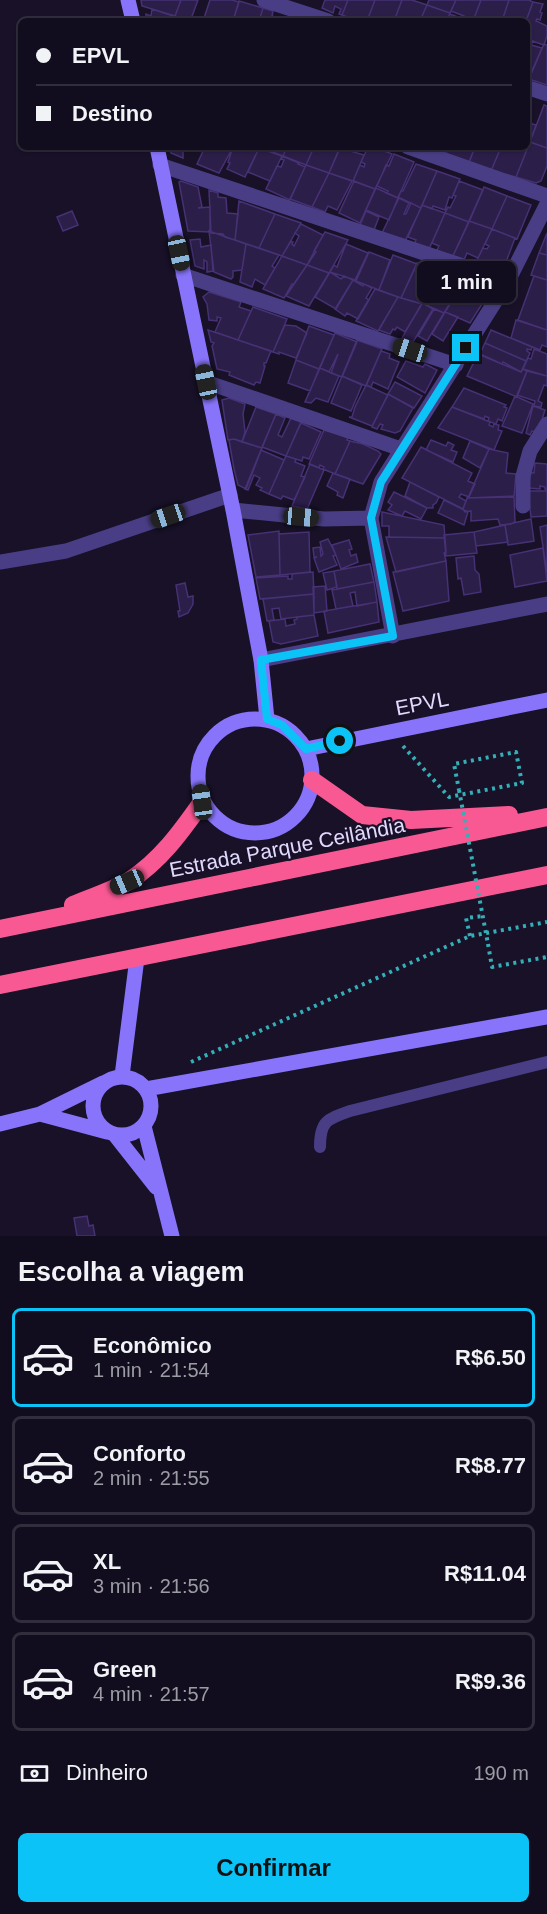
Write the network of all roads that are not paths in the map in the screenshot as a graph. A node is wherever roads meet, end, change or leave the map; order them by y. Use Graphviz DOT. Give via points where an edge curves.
graph roads {
  1 [pos="128,0"];
  2 [pos="264,0"];
  3 [pos="131,18"];
  4 [pos="319,18"];
  5 [pos="530,88"];
  6 [pos="547,94"];
  7 [pos="158,150"];
  8 [pos="417,150"];
  9 [pos="160,165"];
  10 [pos="547,196"];
  11 [pos="545,212"];
  12 [pos="183,275"];
  13 [pos="508,281"];
  14 [pos="456,365"];
  15 [pos="206,382"];
  16 [pos="547,424"];
  17 [pos="401,449"];
  18 [pos="231,502"];
  19 [pos="523,506"];
  20 [pos="371,518"];
  21 [pos="0,562"];
  22 [pos="547,604"];
  23 [pos="393,636"];
  24 [pos="261,660"];
  25 [pos="547,700"];
  26 [pos="267,719"];
  27 [pos="306,749"];
  28 [pos="312,780"];
  29 [pos="202,802"];
  30 [pos="547,815"];
  31 [pos="547,875"];
  32 [pos="39,920"];
  33 [pos="0,929"];
  34 [pos="137,958"];
  35 [pos="0,985"];
  36 [pos="547,1017"];
  37 [pos="547,1062"];
  38 [pos="123,1076"];
  39 [pos="107,1081"];
  40 [pos="146,1089"];
  41 [pos="40,1114"];
  42 [pos="0,1124"];
  43 [pos="144,1126"];
  44 [pos="111,1134"];
  45 [pos="320,1147"];
  46 [pos="160,1192"];
  47 [pos="172,1236"];
  1 -- 3 [label="street"];
  2 -- 4 [label="street"];
  5 -- 6 [label="street"];
  7 -- 9 [label="street"];
  8 -- 10 [label="street"];
  9 -- 12 [label="street"];
  9 -- 13 [label="street"];
  11 -- 13 [label="street"];
  12 -- 14 [label="street"];
  12 -- 15 [label="street"];
  13 -- 14 [label="street"];
  14 -- 17 [label="street"];
  15 -- 17 [label="street"];
  15 -- 18 [label="street"];
  16 -- 19 [label="street" via="530,451 523,476"];
  17 -- 20 [label="street" via="381,482"];
  18 -- 20 [label="street" via="324,519"];
  18 -- 21 [label="street" via="66,551"];
  18 -- 24 [label="street"];
  20 -- 23 [label="street"];
  22 -- 23 [label="street"];
  23 -- 24 [label="street"];
  24 -- 26 [label="street"];
  25 -- 27 [label="street, EPVL"];
  26 -- 27 [label="street" via="282,725"];
  26 -- 29 [label="street" via="248,718 214,734 197,766"];
  27 -- 28 [label="street"];
  28 -- 29 [label="street" via="308,798 298,814 284,826 266,833 229,829 213,818"];
  28 -- 30 [label="highway" via="362,815 411,820"];
  29 -- 32 [label="highway" via="152,865 127,882"];
  30 -- 32 [label="highway, Estrada Parque Ceilândia"];
  31 -- 34 [label="highway"];
  32 -- 33 [label="highway, Estrada Parque Ceilândia"];
  34 -- 35 [label="highway"];
  34 -- 38 [label="street"];
  36 -- 40 [label="street"];
  37 -- 45 [label="lane" via="330,1118 320,1132"];
  38 -- 39 [label="street"];
  38 -- 40 [label="street"];
  39 -- 41 [label="street"];
  39 -- 44 [label="street" via="95,1094 93,1114"];
  40 -- 43 [label="street" via="152,1110"];
  41 -- 42 [label="street"];
  41 -- 44 [label="street"];
  43 -- 44 [label="street" via="132,1134"];
  43 -- 46 [label="street"];
  44 -- 46 [label="street"];
  46 -- 47 [label="street"];
}
